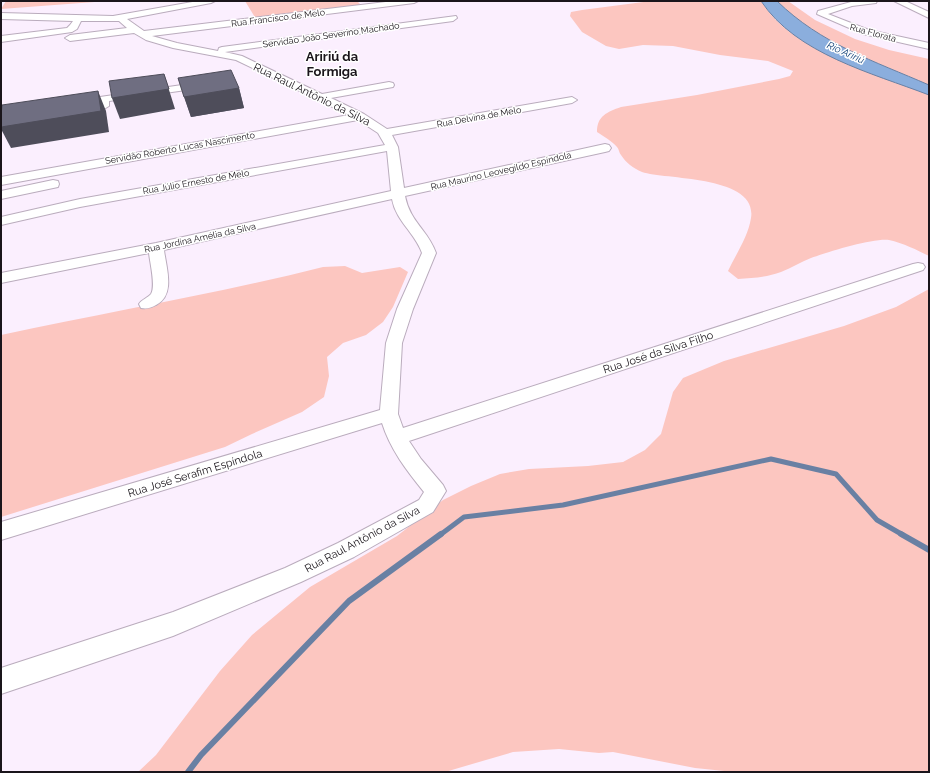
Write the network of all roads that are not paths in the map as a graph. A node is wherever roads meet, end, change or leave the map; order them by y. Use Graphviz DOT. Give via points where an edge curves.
graph roads {
  1 [pos="211,1"];
  2 [pos="414,1"];
  3 [pos="873,1"];
  4 [pos="898,1"];
  5 [pos="191,3"];
  6 [pos="929,15"];
  7 [pos="1,16"];
  8 [pos="120,18"];
  9 [pos="78,19"];
  10 [pos="139,32"];
  11 [pos="70,38"];
  12 [pos="1,39"];
  13 [pos="929,46"];
  14 [pos="209,52"];
  15 [pos="269,53"];
  16 [pos="389,85"];
  17 [pos="182,88"];
  18 [pos="320,97"];
  19 [pos="572,100"];
  20 [pos="104,106"];
  21 [pos="360,116"];
  22 [pos="388,140"];
  23 [pos="605,148"];
  24 [pos="1,182"];
  25 [pos="53,184"];
  26 [pos="398,194"];
  27 [pos="1,195"];
  28 [pos="1,221"];
  29 [pos="156,247"];
  30 [pos="918,267"];
  31 [pos="1,278"];
  32 [pos="146,304"];
  33 [pos="389,414"];
  34 [pos="397,437"];
  35 [pos="1,531"];
  36 [pos="1,682"];
  1 -- 5 [label="street"];
  2 -- 10 [label="street, Rua Francisco de Melo"];
  3 -- 13 [label="street, Rua Florata" via="851,4 821,13 866,32"];
  4 -- 6 [label="street"];
  5 -- 8 [label="street"];
  7 -- 9 [label="street"];
  8 -- 9 [label="street"];
  8 -- 10 [label="street, Rua Raul Antônio da Silva"];
  9 -- 12 [label="street" via="69,30"];
  10 -- 11 [label="street, Rua Francisco de Melo"];
  10 -- 14 [label="street, Rua Raul Antônio da Silva" via="166,44"];
  14 -- 15 [label="street, Servidão João Severino Machado" via="454,22"];
  14 -- 18 [label="street, Rua Raul Antônio da Silva" via="246,57"];
  16 -- 18 [label="street"];
  17 -- 20 [label="street" via="104,99"];
  18 -- 21 [label="street, Rua Raul Antônio da Silva"];
  19 -- 22 [label="street, Rua Delvina de Melo"];
  21 -- 22 [label="street, Rua Raul Antônio da Silva"];
  21 -- 24 [label="street, Servidão Roberto Lucas Nascimento"];
  22 -- 26 [label="street, Rua Raul Antônio da Silva"];
  22 -- 28 [label="street, Rua Júlio Ernesto de Melo"];
  23 -- 26 [label="street, Rua Maurino Leovegildo Espíndola"];
  25 -- 27 [label="street"];
  26 -- 29 [label="street, Rua Jordina Amélia da Silva"];
  26 -- 33 [label="street, Rua Raul Antônio da Silva" via="403,214 426,244 429,253 405,309 394,343"];
  29 -- 31 [label="street, Rua Jordina Amélia da Silva"];
  29 -- 32 [label="street" via="161,289 156,299"];
  30 -- 34 [label="street, Rua José da Silva Filho"];
  33 -- 34 [label="street, Rua Raul Antônio da Silva"];
  33 -- 35 [label="street, Rua José Serafim Espíndola"];
  34 -- 36 [label="street, Rua Raul Antônio da Silva" via="406,454 436,491 426,506 346,550 293,575 173,624"];
}
